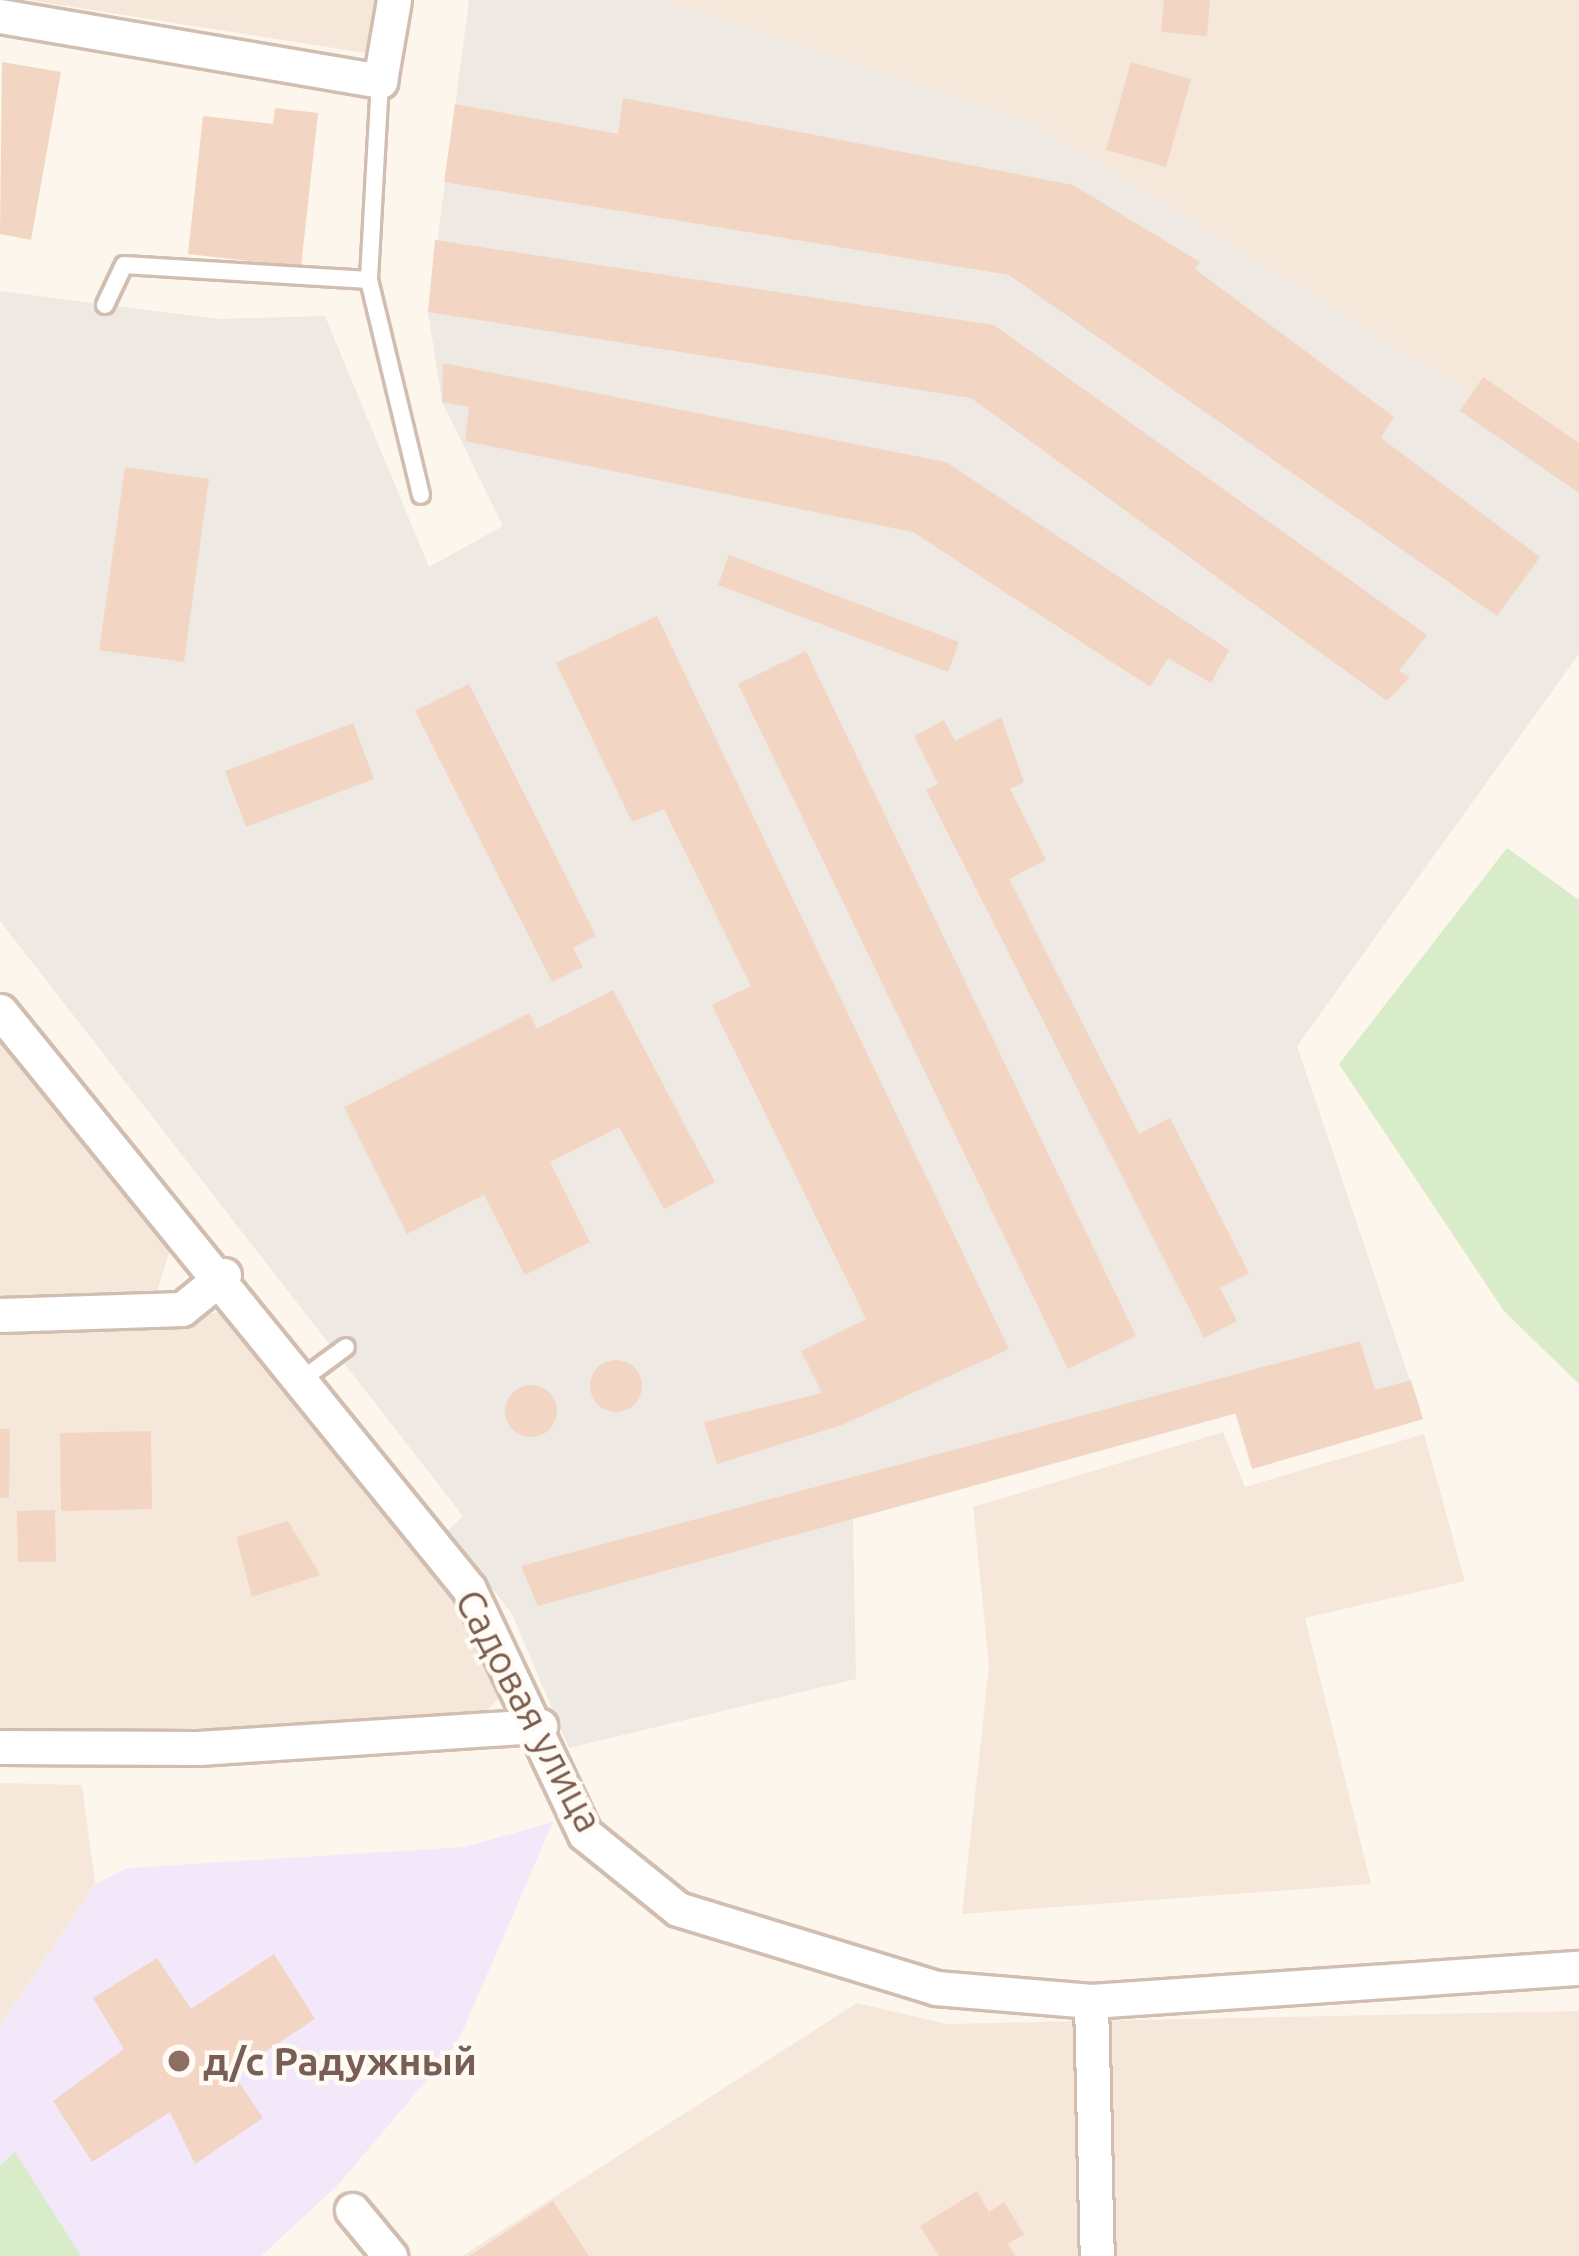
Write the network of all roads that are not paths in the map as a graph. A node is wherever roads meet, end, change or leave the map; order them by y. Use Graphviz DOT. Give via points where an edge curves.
graph roads {
  1 [pos="394,0"];
  2 [pos="0,16"];
  3 [pos="380,82"];
  4 [pos="369,280"];
  5 [pos="105,305"];
  6 [pos="422,495"];
  7 [pos="0,1010"];
  8 [pos="224,1275"];
  9 [pos="0,1315"];
  10 [pos="346,1347"];
  11 [pos="304,1378"];
  12 [pos="540,1726"];
  13 [pos="0,1747"];
  14 [pos="1579,1968"];
  15 [pos="1091,2001"];
  16 [pos="352,2210"];
  17 [pos="390,2256"];
  18 [pos="1097,2256"];
  1 -- 3 [label="street"];
  2 -- 3 [label="street"];
  3 -- 4 [label="lane"];
  4 -- 5 [label="lane" via="124,265"];
  4 -- 6 [label="lane"];
  7 -- 8 [label="street, Садовая улица"];
  8 -- 9 [label="street" via="182,1309"];
  8 -- 11 [label="street, Садовая улица"];
  10 -- 11 [label="lane"];
  11 -- 12 [label="street, Садовая улица" via="469,1589"];
  12 -- 13 [label="street" via="198,1748"];
  12 -- 15 [label="street, Садовая улица" via="585,1834 678,1909 936,1988"];
  14 -- 15 [label="street, Садовая улица"];
  15 -- 18 [label="street"];
  16 -- 17 [label="street"];
}
